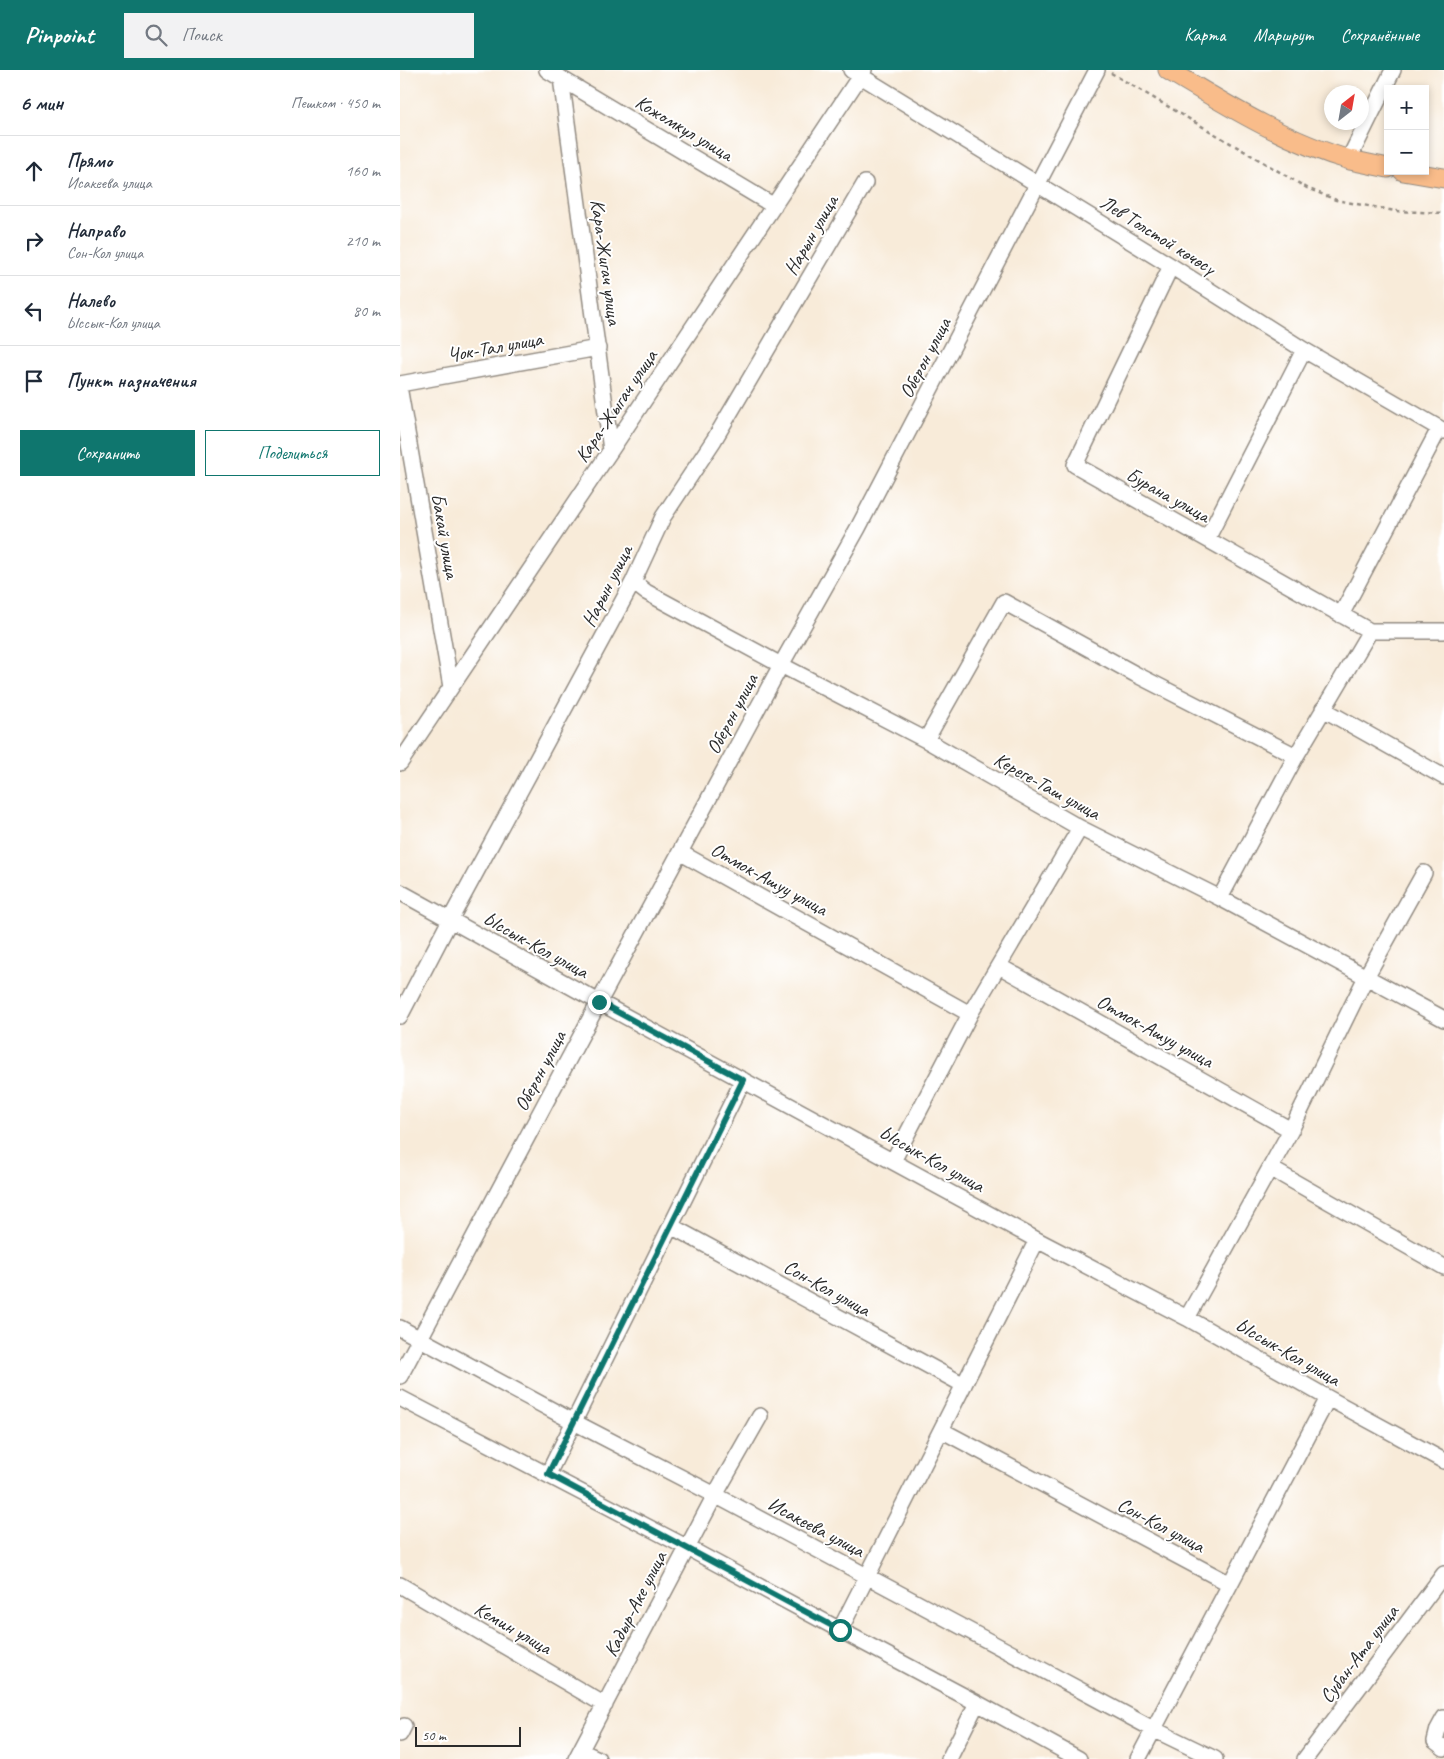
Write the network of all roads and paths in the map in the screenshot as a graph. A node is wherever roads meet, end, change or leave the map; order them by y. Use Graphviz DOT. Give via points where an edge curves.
graph roads {
  1 [pos="547,70"];
  2 [pos="1097,70"];
  3 [pos="1106,70"];
  4 [pos="1168,70"];
  5 [pos="1393,70"];
  6 [pos="858,72"];
  7 [pos="561,78"];
  8 [pos="1349,159"];
  9 [pos="1384,167"];
  10 [pos="1426,175"];
  11 [pos="1444,178"];
  12 [pos="865,183"];
  13 [pos="1038,184"];
  14 [pos="774,206"];
  15 [pos="1444,213"];
  16 [pos="1171,266"];
  17 [pos="598,348"];
  18 [pos="1304,350"];
  19 [pos="400,384"];
  20 [pos="400,392"];
  21 [pos="1442,430"];
  22 [pos="611,450"];
  23 [pos="1206,539"];
  24 [pos="634,582"];
  25 [pos="1341,615"];
  26 [pos="1370,631"];
  27 [pos="1444,631"];
  28 [pos="781,665"];
  29 [pos="451,688"];
  30 [pos="1324,708"];
  31 [pos="926,740"];
  32 [pos="1296,756"];
  33 [pos="400,763"];
  34 [pos="1444,777"];
  35 [pos="1080,828"];
  36 [pos="680,853"];
  37 [pos="1424,873"];
  38 [pos="400,892"];
  39 [pos="1220,898"];
  40 [pos="450,920"];
  41 [pos="999,966"];
  42 [pos="1366,977"];
  43 [pos="599,1002"];
  44 [pos="970,1014"];
  45 [pos="400,1016"];
  46 [pos="1444,1019"];
  47 [pos="743,1080"];
  48 [pos="1292,1130"];
  49 [pos="893,1161"];
  50 [pos="1270,1168"];
  51 [pos="671,1226"];
  52 [pos="1037,1240"];
  53 [pos="1444,1267"];
  54 [pos="1187,1318"];
  55 [pos="400,1328"];
  56 [pos="419,1339"];
  57 [pos="400,1376"];
  58 [pos="964,1385"];
  59 [pos="400,1398"];
  60 [pos="1328,1398"];
  61 [pos="760,1416"];
  62 [pos="574,1422"];
  63 [pos="941,1430"];
  64 [pos="1444,1461"];
  65 [pos="548,1474"];
  66 [pos="715,1495"];
  67 [pos="688,1548"];
  68 [pos="1444,1574"];
  69 [pos="867,1577"];
  70 [pos="1230,1584"];
  71 [pos="400,1585"];
  72 [pos="840,1630"];
  73 [pos="977,1703"];
  74 [pos="606,1705"];
  75 [pos="1444,1718"];
  76 [pos="1153,1729"];
  77 [pos="1444,1748"];
  78 [pos="579,1755"];
  79 [pos="598,1759"];
  80 [pos="949,1759"];
  81 [pos="1079,1759"];
  82 [pos="1138,1759"];
  83 [pos="1215,1759"];
  84 [pos="1305,1759"];
  1 -- 7 [label="street, Кожомкул улица"];
  2 -- 13 [label="street, Оберон улица"];
  3 -- 15 [label="path" via="1307,188 1336,200 1395,211"];
  4 -- 8 [label="main road" via="1268,126"];
  5 -- 8 [label="street"];
  6 -- 13 [label="street, Лев Толстой көчөсү"];
  6 -- 14 [label="street, Кара-Жыгач улица"];
  7 -- 14 [label="street, Кожомкул улица"];
  7 -- 17 [label="street, Кара-Жигач улица"];
  8 -- 9 [label="main road"];
  10 -- 11 [label="main road"];
  12 -- 24 [label="street, Нарын улица" via="714,440 663,517"];
  13 -- 16 [label="street, Лев Толстой көчөсү"];
  13 -- 28 [label="street, Оберон улица" via="858,528"];
  14 -- 22 [label="street, Кара-Жыгач улица"];
  16 -- 18 [label="street, Лев Толстой көчөсү"];
  16 -- 23 [label="street, Бурана улица" via="1075,465"];
  17 -- 19 [label="street, Чок-Тал улица"];
  17 -- 22 [label="street, Кара-Жигач улица"];
  18 -- 21 [label="street, Лев Толстой көчөсү"];
  18 -- 23 [label="street"];
  20 -- 29 [label="street, Бакай улица"];
  21 -- 25 [label="street"];
  22 -- 29 [label="street, Кара-Жыгач улица"];
  23 -- 25 [label="street, Бурана улица"];
  24 -- 28 [label="street, Кереге-Таш улица" via="646,592"];
  24 -- 40 [label="street, Нарын улица"];
  25 -- 26 [label="street, Бурана улица"];
  26 -- 27 [label="street, Бурана улица"];
  26 -- 30 [label="street"];
  28 -- 31 [label="street, Кереге-Таш улица"];
  28 -- 36 [label="street, Оберон улица"];
  29 -- 33 [label="street, Кара-Жыгач улица"];
  30 -- 32 [label="street"];
  30 -- 34 [label="street"];
  31 -- 32 [label="street" via="1004,602 1135,674"];
  31 -- 35 [label="street, Кереге-Таш улица"];
  32 -- 39 [label="street"];
  35 -- 39 [label="street, Кереге-Таш улица"];
  35 -- 41 [label="street"];
  36 -- 43 [label="street, Оберон улица"];
  36 -- 44 [label="street, Отмок-Ашуу улица"];
  37 -- 42 [label="street"];
  38 -- 40 [label="street, Ыссык-Кол улица"];
  39 -- 42 [label="street, Кереге-Таш улица"];
  40 -- 43 [label="street, Ыссык-Кол улица"];
  40 -- 45 [label="street, Нарын улица"];
  41 -- 44 [label="street"];
  41 -- 48 [label="street, Отмок-Ашуу улица"];
  42 -- 46 [label="street, Кереге-Таш улица"];
  42 -- 48 [label="street"];
  43 -- 47 [label="street, Ыссык-Кол улица"];
  43 -- 56 [label="street, Оберон улица"];
  44 -- 49 [label="street"];
  47 -- 49 [label="street, Ыссык-Кол улица"];
  47 -- 51 [label="street"];
  48 -- 50 [label="street"];
  49 -- 52 [label="street, Ыссык-Кол улица"];
  50 -- 53 [label="street"];
  50 -- 54 [label="street"];
  51 -- 58 [label="street, Сон-Кол улица"];
  51 -- 62 [label="street"];
  52 -- 54 [label="street, Ыссык-Кол улица"];
  52 -- 58 [label="street"];
  54 -- 60 [label="street, Ыссык-Кол улица"];
  55 -- 56 [label="street, Исакеева улица"];
  56 -- 57 [label="street, Оберон улица"];
  56 -- 62 [label="street, Исакеева улица"];
  58 -- 63 [label="street"];
  59 -- 65 [label="street"];
  60 -- 64 [label="street, Ыссык-Кол улица"];
  60 -- 70 [label="street"];
  61 -- 66 [label="street, Кадыр-Аке улица"];
  62 -- 65 [label="street"];
  62 -- 66 [label="street, Исакеева улица"];
  63 -- 69 [label="street"];
  63 -- 70 [label="street, Сон-Кол улица"];
  65 -- 67 [label="street"];
  66 -- 67 [label="street, Кадыр-Аке улица"];
  66 -- 69 [label="street, Исакеева улица"];
  67 -- 72 [label="street"];
  67 -- 74 [label="street, Кадыр-Аке улица"];
  68 -- 84 [label="street, Субан-Ата улица"];
  69 -- 72 [label="street"];
  69 -- 76 [label="street, Исакеева улица"];
  70 -- 76 [label="street"];
  71 -- 74 [label="street, Кемин улица"];
  72 -- 73 [label="street"];
  73 -- 80 [label="street"];
  73 -- 81 [label="street"];
  74 -- 78 [label="street, Кадыр-Аке улица"];
  75 -- 77 [label="street" via="1435,1740"];
  76 -- 82 [label="street"];
  76 -- 83 [label="street, Исакеева улица"];
  78 -- 79 [label="street"];
}
